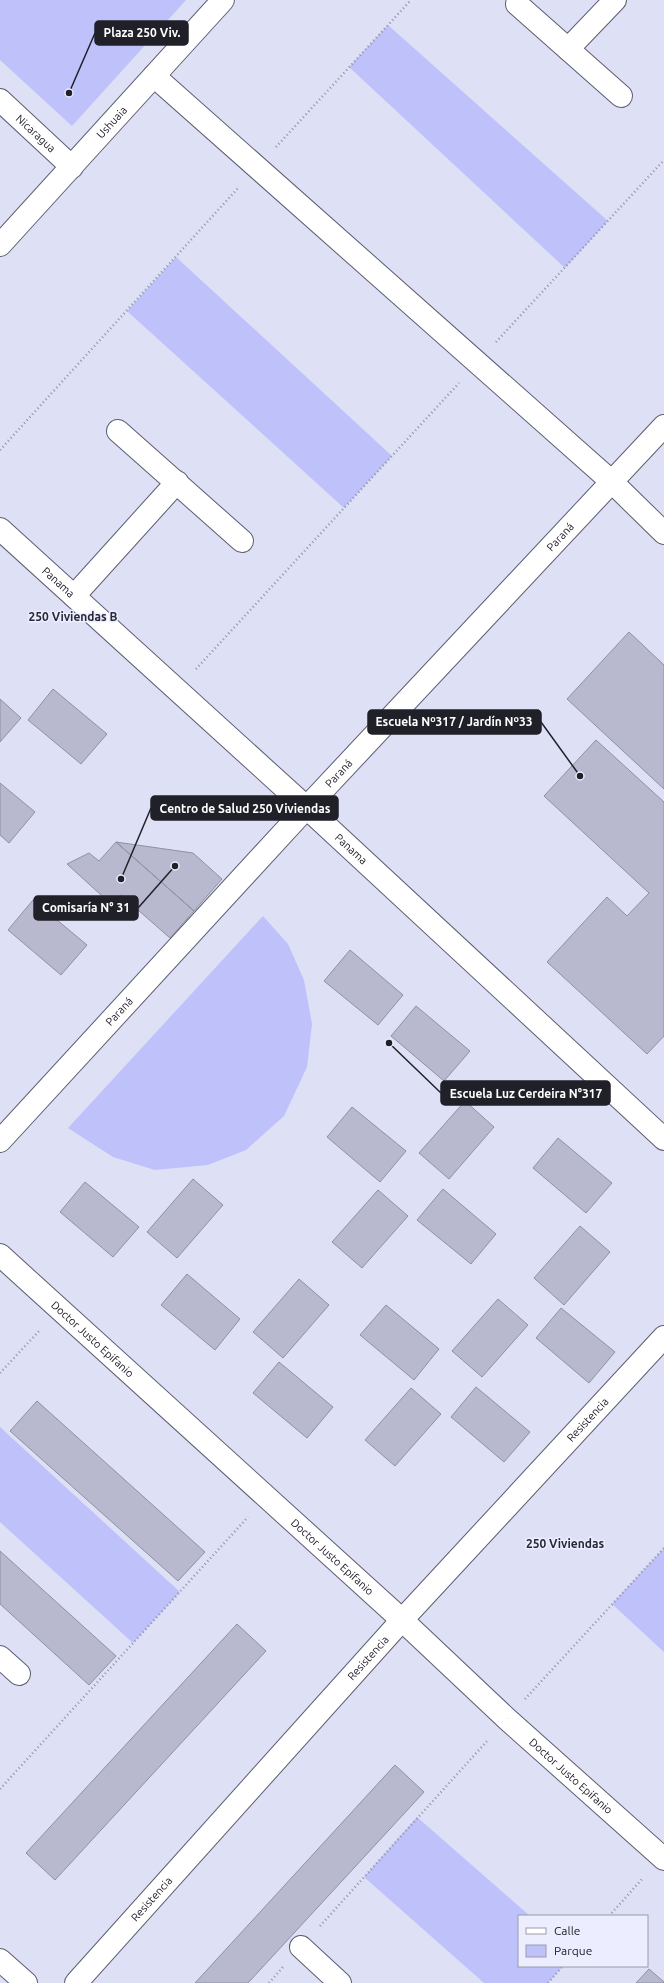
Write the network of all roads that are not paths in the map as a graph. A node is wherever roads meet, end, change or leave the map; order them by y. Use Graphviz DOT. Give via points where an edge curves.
graph roads {
  1 [pos="223,0"];
  2 [pos="615,0"];
  3 [pos="517,4"];
  4 [pos="568,49"];
  5 [pos="154,76"];
  6 [pos="620,96"];
  7 [pos="0,100"];
  8 [pos="72,167"];
  9 [pos="0,245"];
  10 [pos="664,426"];
  11 [pos="118,431"];
  12 [pos="177,482"];
  13 [pos="612,482"];
  14 [pos="0,529"];
  15 [pos="664,533"];
  16 [pos="242,541"];
  17 [pos="74,596"];
  18 [pos="307,808"];
  19 [pos="664,1139"];
  20 [pos="0,1141"];
  21 [pos="0,1254"];
  22 [pos="664,1337"];
  23 [pos="402,1620"];
  24 [pos="0,1657"];
  25 [pos="19,1674"];
  26 [pos="663,1858"];
  27 [pos="301,1947"];
  28 [pos="0,1960"];
  29 [pos="26,1983"];
  30 [pos="76,1983"];
  31 [pos="340,1983"];
  1 -- 5 [label="street, Ushuaia"];
  2 -- 4 [label="street"];
  3 -- 4 [label="street"];
  4 -- 6 [label="street"];
  5 -- 8 [label="street, Ushuaia"];
  5 -- 13 [label="street"];
  7 -- 8 [label="street, Nicaragua"];
  8 -- 9 [label="street, Ushuaia"];
  10 -- 13 [label="street, Paraná"];
  11 -- 12 [label="street"];
  12 -- 16 [label="street"];
  12 -- 17 [label="street"];
  13 -- 15 [label="street"];
  13 -- 18 [label="street, Paraná"];
  14 -- 17 [label="street, Panama"];
  17 -- 18 [label="street, Panama"];
  18 -- 19 [label="street, Panama"];
  18 -- 20 [label="street, Paraná"];
  21 -- 23 [label="street, Doctor Justo Epifanio"];
  22 -- 23 [label="street, Resistencia"];
  23 -- 26 [label="street, Doctor Justo Epifanio" via="507,1719"];
  23 -- 30 [label="street, Resistencia"];
  24 -- 25 [label="street"];
  27 -- 31 [label="street"];
  28 -- 29 [label="street"];
}
